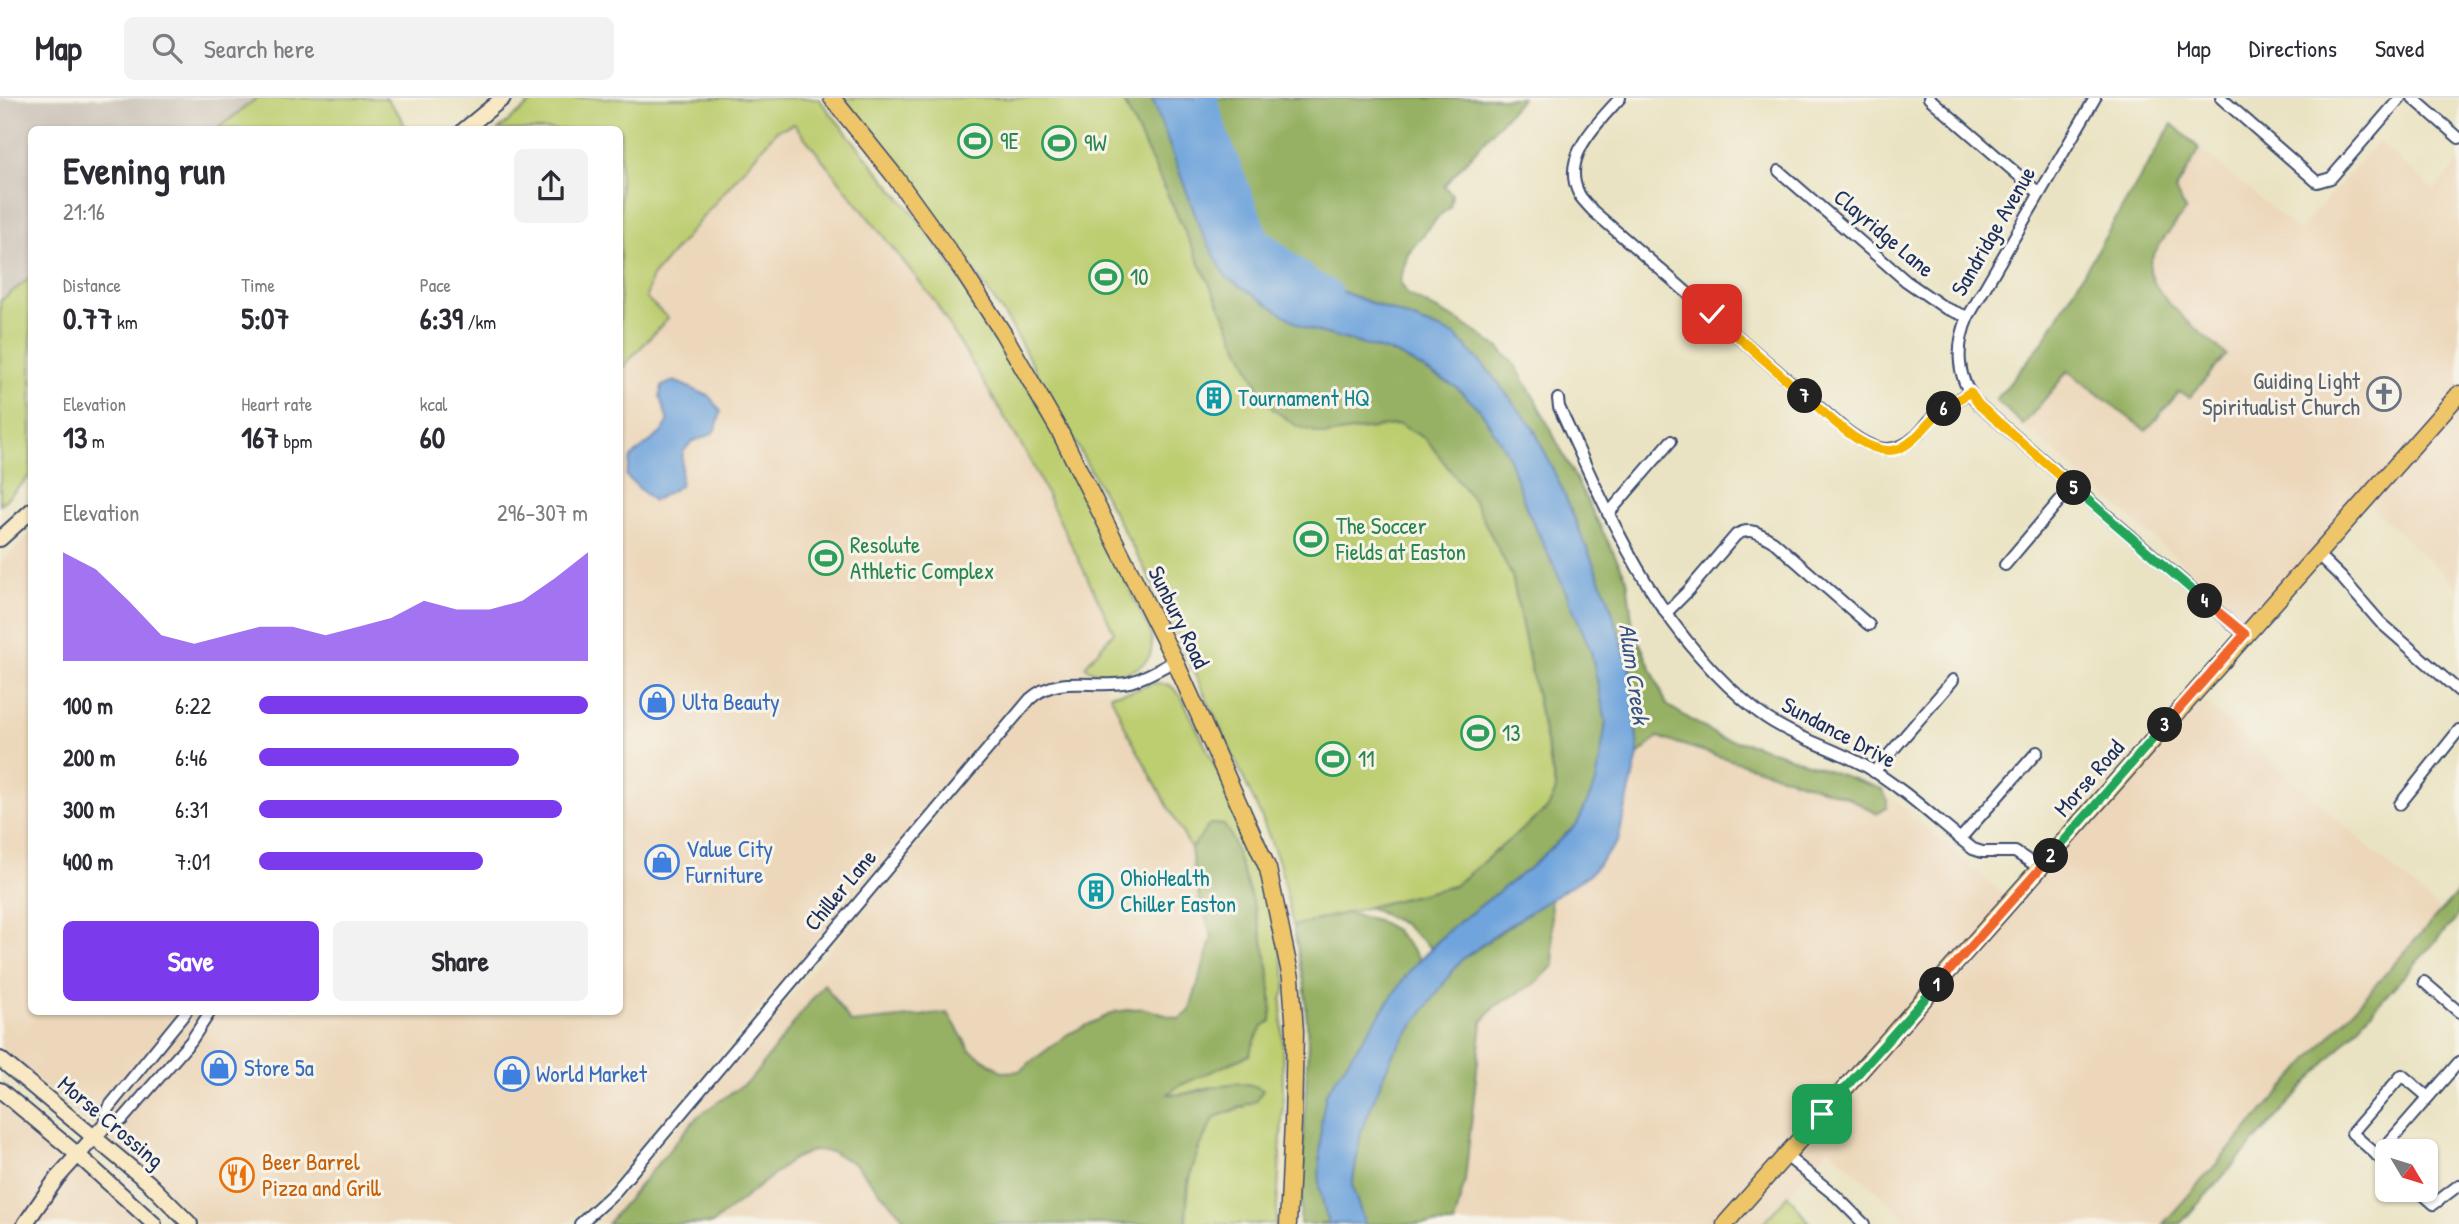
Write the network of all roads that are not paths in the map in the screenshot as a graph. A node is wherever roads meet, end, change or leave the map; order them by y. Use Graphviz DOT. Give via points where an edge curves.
graph roads {
  1 [pos="503,98"];
  2 [pos="832,98"];
  3 [pos="1620,98"];
  4 [pos="1929,98"];
  5 [pos="2095,98"];
  6 [pos="2221,98"];
  7 [pos="2400,98"];
  8 [pos="2413,98"];
  9 [pos="469,126"];
  10 [pos="2459,138"];
  11 [pos="1779,171"];
  12 [pos="2039,193"];
  13 [pos="1968,317"];
  14 [pos="1970,392"];
  15 [pos="2459,394"];
  16 [pos="1559,399"];
  17 [pos="1671,441"];
  18 [pos="2072,486"];
  19 [pos="28,514"];
  20 [pos="1608,514"];
  21 [pos="0,539"];
  22 [pos="2316,553"];
  23 [pos="2005,565"];
  24 [pos="1666,613"];
  25 [pos="1870,625"];
  26 [pos="2245,634"];
  27 [pos="1175,661"];
  28 [pos="1953,680"];
  29 [pos="2459,691"];
  30 [pos="2459,730"];
  31 [pos="2037,752"];
  32 [pos="1874,772"];
  33 [pos="2400,804"];
  34 [pos="1959,839"];
  35 [pos="2040,869"];
  36 [pos="2424,982"];
  37 [pos="2459,1012"];
  38 [pos="184,1015"];
  39 [pos="207,1015"];
  40 [pos="0,1059"];
  41 [pos="2459,1062"];
  42 [pos="0,1090"];
  43 [pos="2428,1097"];
  44 [pos="98,1132"];
  45 [pos="2392,1139"];
  46 [pos="2375,1154"];
  47 [pos="78,1155"];
  48 [pos="1785,1155"];
  49 [pos="2457,1189"];
  50 [pos="2438,1201"];
  51 [pos="24,1224"];
  52 [pos="154,1224"];
  53 [pos="190,1224"];
  54 [pos="580,1224"];
  55 [pos="1288,1224"];
  56 [pos="1725,1224"];
  57 [pos="1864,1224"];
  1 -- 9 [label="main road"];
  2 -- 27 [label="main road, Sunbury Road" via="893,174 1003,332 1060,432"];
  3 -- 14 [label="street" via="1579,148 1574,172 1579,194 1593,211 1862,443 1879,450 1898,449 1935,415"];
  4 -- 12 [label="street"];
  5 -- 12 [label="street, Sandridge Avenue"];
  6 -- 7 [label="street" via="2317,183 2331,178"];
  8 -- 10 [label="street"];
  11 -- 13 [label="street, Clayridge Lane" via="1906,281 1945,308"];
  12 -- 13 [label="street, Sandridge Avenue"];
  13 -- 14 [label="street, Sandridge Avenue" via="1960,336 1959,356 1961,375"];
  14 -- 18 [label="street"];
  15 -- 22 [label="main road, Morse Road"];
  16 -- 20 [label="street, Sundance Drive"];
  17 -- 20 [label="street"];
  18 -- 23 [label="street"];
  18 -- 26 [label="street"];
  19 -- 21 [label="main road"];
  20 -- 24 [label="street, Sundance Drive" via="1636,569"];
  22 -- 26 [label="main road, Morse Road"];
  22 -- 29 [label="street" via="2380,622"];
  24 -- 25 [label="street" via="1736,535 1757,531"];
  24 -- 32 [label="street, Sundance Drive" via="1704,664 1758,711 1779,726"];
  26 -- 35 [label="main road, Morse Road"];
  27 -- 54 [label="street, Chiller Lane" via="1130,682 1055,684 1030,699 615,1192"];
  27 -- 55 [label="main road, Sunbury Road" via="1268,869 1291,978 1295,1044"];
  28 -- 32 [label="street"];
  30 -- 33 [label="street"];
  31 -- 34 [label="street"];
  32 -- 34 [label="street, Sundance Drive"];
  34 -- 35 [label="street, Sundance Drive" via="1982,852 2015,852"];
  35 -- 48 [label="main road, Morse Road"];
  36 -- 37 [label="street"];
  38 -- 44 [label="street" via="108,1108"];
  39 -- 44 [label="street" via="191,1041 122,1120"];
  40 -- 44 [label="main road, Morse Crossing"];
  41 -- 43 [label="street"];
  42 -- 47 [label="main road, Morse Crossing"];
  43 -- 45 [label="street"];
  43 -- 46 [label="street" via="2402,1075 2351,1133"];
  44 -- 47 [label="main road"];
  44 -- 53 [label="main road, Morse Crossing"];
  47 -- 51 [label="main road"];
  47 -- 52 [label="main road, Morse Crossing"];
  48 -- 56 [label="main road, Morse Road"];
  48 -- 57 [label="street"];
  49 -- 50 [label="street"];
}
